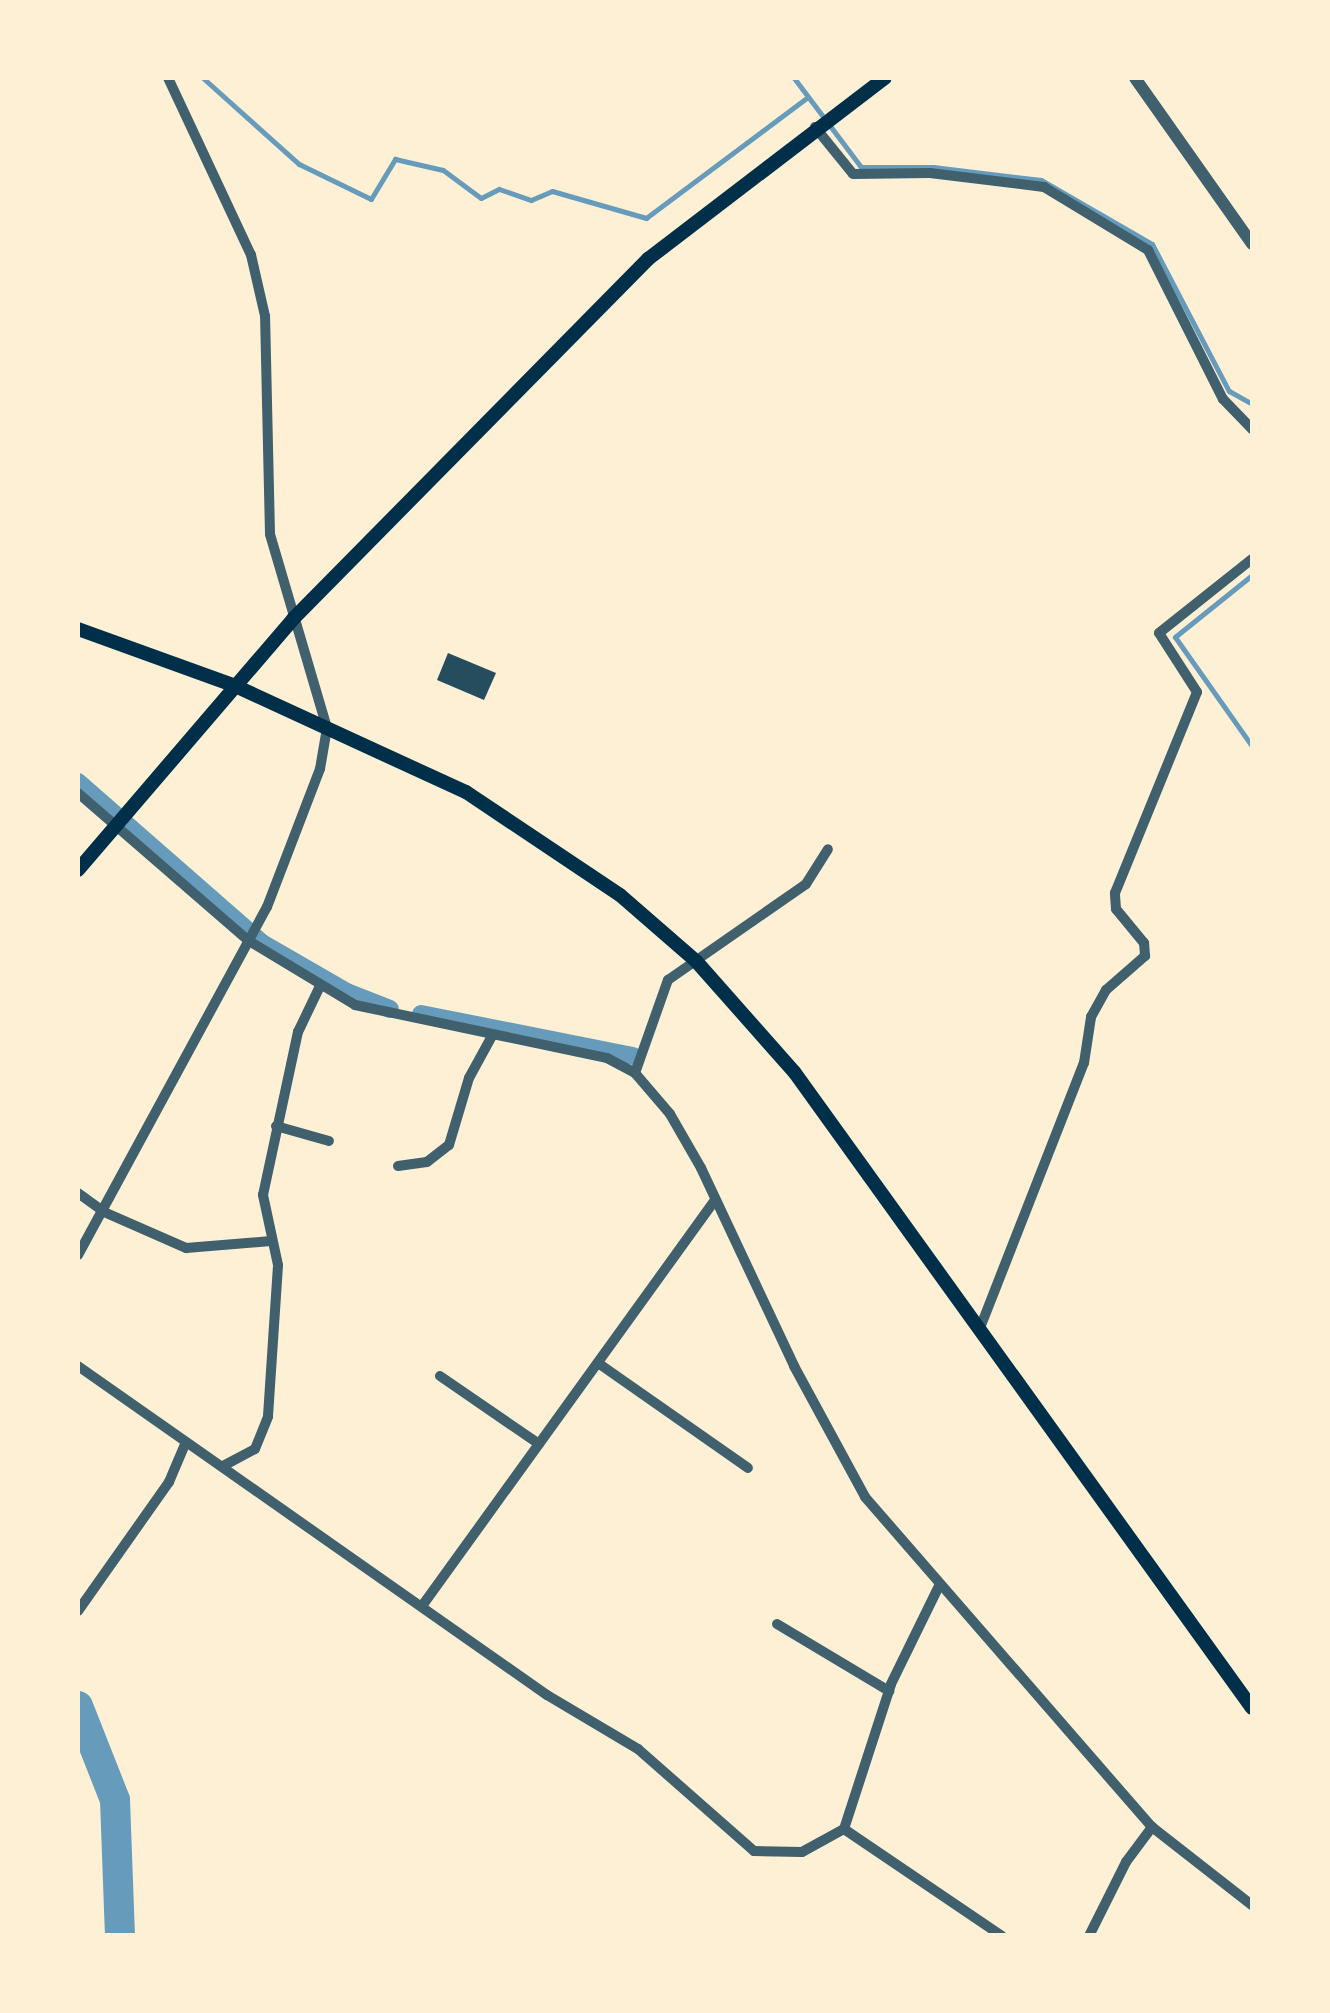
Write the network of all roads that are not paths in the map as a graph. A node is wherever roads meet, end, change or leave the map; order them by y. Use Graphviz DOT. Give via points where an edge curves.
graph roads {
  1 [pos="168,78"];
  2 [pos="886,78"];
  3 [pos="1135,78"];
  4 [pos="816,125"];
  5 [pos="1252,244"];
  6 [pos="1247,417"];
  7 [pos="1252,429"];
  8 [pos="1252,559"];
  9 [pos="293,619"];
  10 [pos="78,629"];
  11 [pos="233,685"];
  12 [pos="327,728"];
  13 [pos="78,793"];
  14 [pos="114,824"];
  15 [pos="828,849"];
  16 [pos="78,870"];
  17 [pos="249,942"];
  18 [pos="696,961"];
  19 [pos="320,986"];
  20 [pos="492,1036"];
  21 [pos="634,1072"];
  22 [pos="276,1126"];
  23 [pos="329,1140"];
  24 [pos="398,1166"];
  25 [pos="78,1193"];
  26 [pos="715,1200"];
  27 [pos="104,1212"];
  28 [pos="272,1241"];
  29 [pos="78,1255"];
  30 [pos="980,1328"];
  31 [pos="598,1363"];
  32 [pos="78,1366"];
  33 [pos="440,1376"];
  34 [pos="186,1442"];
  35 [pos="539,1444"];
  36 [pos="223,1466"];
  37 [pos="748,1468"];
  38 [pos="940,1584"];
  39 [pos="422,1606"];
  40 [pos="78,1611"];
  41 [pos="777,1624"];
  42 [pos="890,1691"];
  43 [pos="1252,1708"];
  44 [pos="1152,1827"];
  45 [pos="844,1828"];
  46 [pos="1252,1905"];
  47 [pos="1002,1936"];
  48 [pos="1089,1936"];
  1 -- 9 [label="street" via="252,255 264,316 270,534"];
  2 -- 4 [label="main road"];
  3 -- 5 [label="street"];
  4 -- 6 [label="street" via="852,174 930,173 1044,187 1148,250 1224,399"];
  4 -- 9 [label="main road" via="666,241"];
  6 -- 7 [label="street"];
  8 -- 30 [label="street" via="1158,634 1197,692 1114,893 1116,909 1144,943 1145,956 1106,990 1091,1018 1084,1063"];
  9 -- 11 [label="main road"];
  9 -- 12 [label="street"];
  10 -- 11 [label="main road"];
  11 -- 12 [label="main road"];
  11 -- 14 [label="main road"];
  12 -- 17 [label="street" via="320,770"];
  12 -- 18 [label="main road" via="415,765 514,819 620,895"];
  13 -- 14 [label="street"];
  14 -- 16 [label="main road"];
  14 -- 17 [label="street"];
  15 -- 18 [label="street" via="806,884"];
  17 -- 19 [label="street"];
  17 -- 27 [label="street" via="136,1141"];
  18 -- 21 [label="street" via="668,980"];
  18 -- 30 [label="main road" via="794,1073"];
  19 -- 20 [label="street" via="389,1017"];
  19 -- 22 [label="street" via="298,1032"];
  20 -- 21 [label="street" via="608,1058"];
  20 -- 24 [label="street" via="469,1078 449,1144 427,1162"];
  21 -- 26 [label="street" via="670,1114"];
  22 -- 23 [label="street"];
  22 -- 28 [label="street" via="263,1195"];
  25 -- 27 [label="street"];
  26 -- 31 [label="street"];
  26 -- 38 [label="street" via="841,1460"];
  27 -- 28 [label="street" via="186,1248"];
  27 -- 29 [label="street"];
  28 -- 36 [label="street" via="278,1279 268,1416 255,1449"];
  30 -- 43 [label="main road"];
  31 -- 35 [label="street"];
  31 -- 37 [label="street"];
  32 -- 34 [label="street"];
  33 -- 35 [label="street"];
  34 -- 36 [label="street"];
  34 -- 40 [label="street" via="169,1482"];
  35 -- 39 [label="street"];
  36 -- 39 [label="street"];
  38 -- 42 [label="street"];
  38 -- 44 [label="street"];
  39 -- 45 [label="street" via="638,1749 739,1844 777,1855 802,1852"];
  41 -- 42 [label="street"];
  42 -- 45 [label="street"];
  44 -- 46 [label="street"];
  44 -- 48 [label="street"];
  45 -- 47 [label="street"];
}
